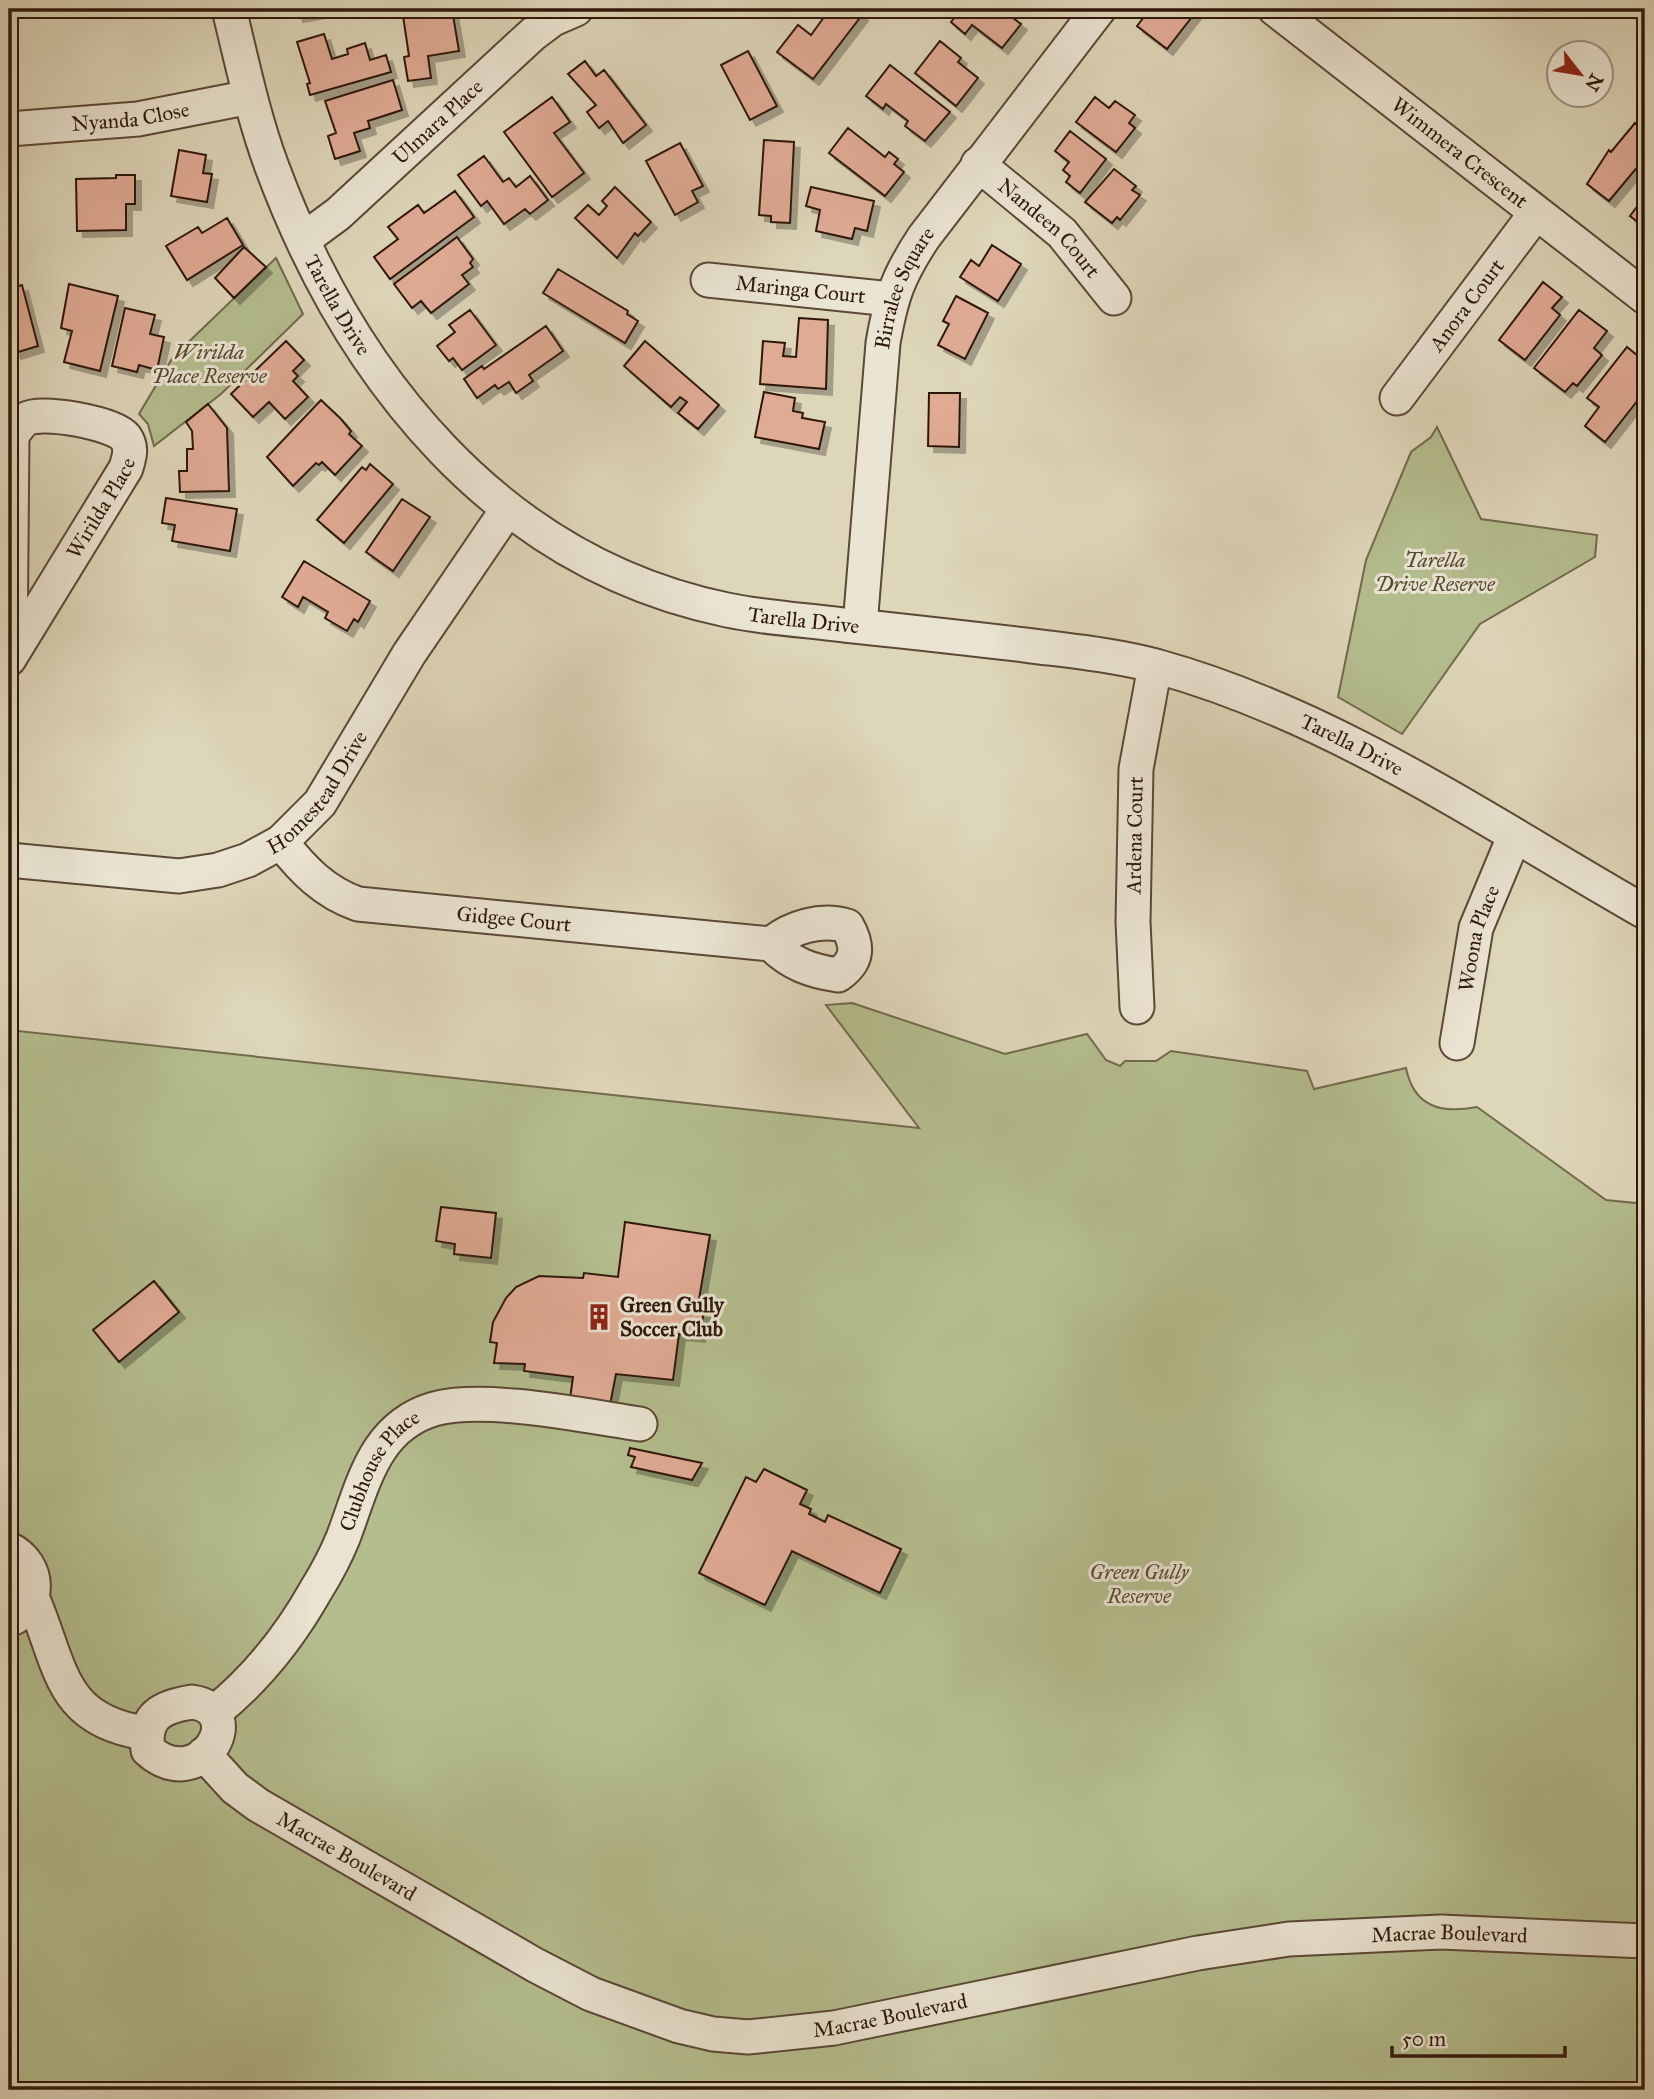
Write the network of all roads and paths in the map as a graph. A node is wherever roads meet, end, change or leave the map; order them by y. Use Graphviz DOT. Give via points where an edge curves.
graph roads {
  1 [pos="229,9"];
  2 [pos="576,9"];
  3 [pos="1099,9"];
  4 [pos="1275,9"];
  5 [pos="250,97"];
  6 [pos="9,129"];
  7 [pos="978,164"];
  8 [pos="1536,213"];
  9 [pos="304,239"];
  10 [pos="708,281"];
  11 [pos="1645,297"];
  12 [pos="891,299"];
  13 [pos="1114,299"];
  14 [pos="1397,398"];
  15 [pos="507,510"];
  16 [pos="860,626"];
  17 [pos="10,658"];
  18 [pos="1155,666"];
  19 [pos="1514,837"];
  20 [pos="281,842"];
  21 [pos="9,860"];
  22 [pos="1645,912"];
  23 [pos="771,944"];
  24 [pos="1137,1007"];
  25 [pos="1457,1043"];
  26 [pos="640,1424"];
  27 [pos="9,1549"];
  28 [pos="32,1597"];
  29 [pos="9,1623"];
  30 [pos="50,1650"];
  31 [pos="215,1712"];
  32 [pos="145,1733"];
  33 [pos="204,1754"];
  34 [pos="1645,1941"];
  1 -- 5 [label="street, Tarella Drive"];
  2 -- 9 [label="street, Ulmara Place" via="533,34 338,214"];
  3 -- 7 [label="street, Birralee Square"];
  4 -- 8 [label="street, Wimmera Crescent"];
  5 -- 6 [label="street, Nyanda Close" via="138,119"];
  5 -- 9 [label="street, Tarella Drive" via="272,167"];
  7 -- 12 [label="street, Birralee Square" via="903,268"];
  7 -- 13 [label="street, Nandeen Court" via="1062,233"];
  8 -- 11 [label="street, Wimmera Crescent"];
  8 -- 14 [label="street, Anora Court"];
  9 -- 15 [label="street, Tarella Drive" via="347,323 402,404 466,475"];
  10 -- 12 [label="street, Maringa Court"];
  12 -- 16 [label="street, Birralee Square" via="883,343"];
  15 -- 16 [label="street, Tarella Drive" via="589,561 670,594 726,610"];
  15 -- 20 [label="street, Homestead Drive" via="408,654 320,803"];
  16 -- 18 [label="street, Tarella Drive" via="1074,651"];
  17 -- 17 [label="street, Wirilda Place" via="12,435 24,419 40,414 106,426 124,437 131,453 126,468"];
  18 -- 19 [label="street, Tarella Drive" via="1278,707"];
  18 -- 24 [label="street, Ardena Court" via="1136,769 1133,922"];
  19 -- 22 [label="street, Tarella Drive"];
  19 -- 25 [label="street, Woona Place" via="1476,928"];
  20 -- 21 [label="street, Homestead Drive" via="248,860 179,876"];
  20 -- 23 [label="street, Gidgee Court" via="320,885 358,904"];
  26 -- 31 [label="street, Clubhouse Place" via="481,1404 433,1409 409,1420 388,1436 373,1457 342,1540 285,1640 263,1669"];
  27 -- 28 [label="street" via="31,1569"];
  28 -- 29 [label="street"];
  28 -- 30 [label="street" via="48,1633"];
  29 -- 30 [label="street"];
  30 -- 32 [label="street" via="82,1709 115,1729"];
  31 -- 32 [label="street" via="202,1703 174,1705 155,1716"];
  31 -- 33 [label="street" via="220,1731"];
  32 -- 33 [label="street" via="148,1750 168,1765 188,1763"];
  33 -- 34 [label="street, Macrae Boulevard" via="258,1805 535,1965 636,2012 713,2034 748,2037 834,2028 1198,1953 1289,1939 1441,1932"];
}
